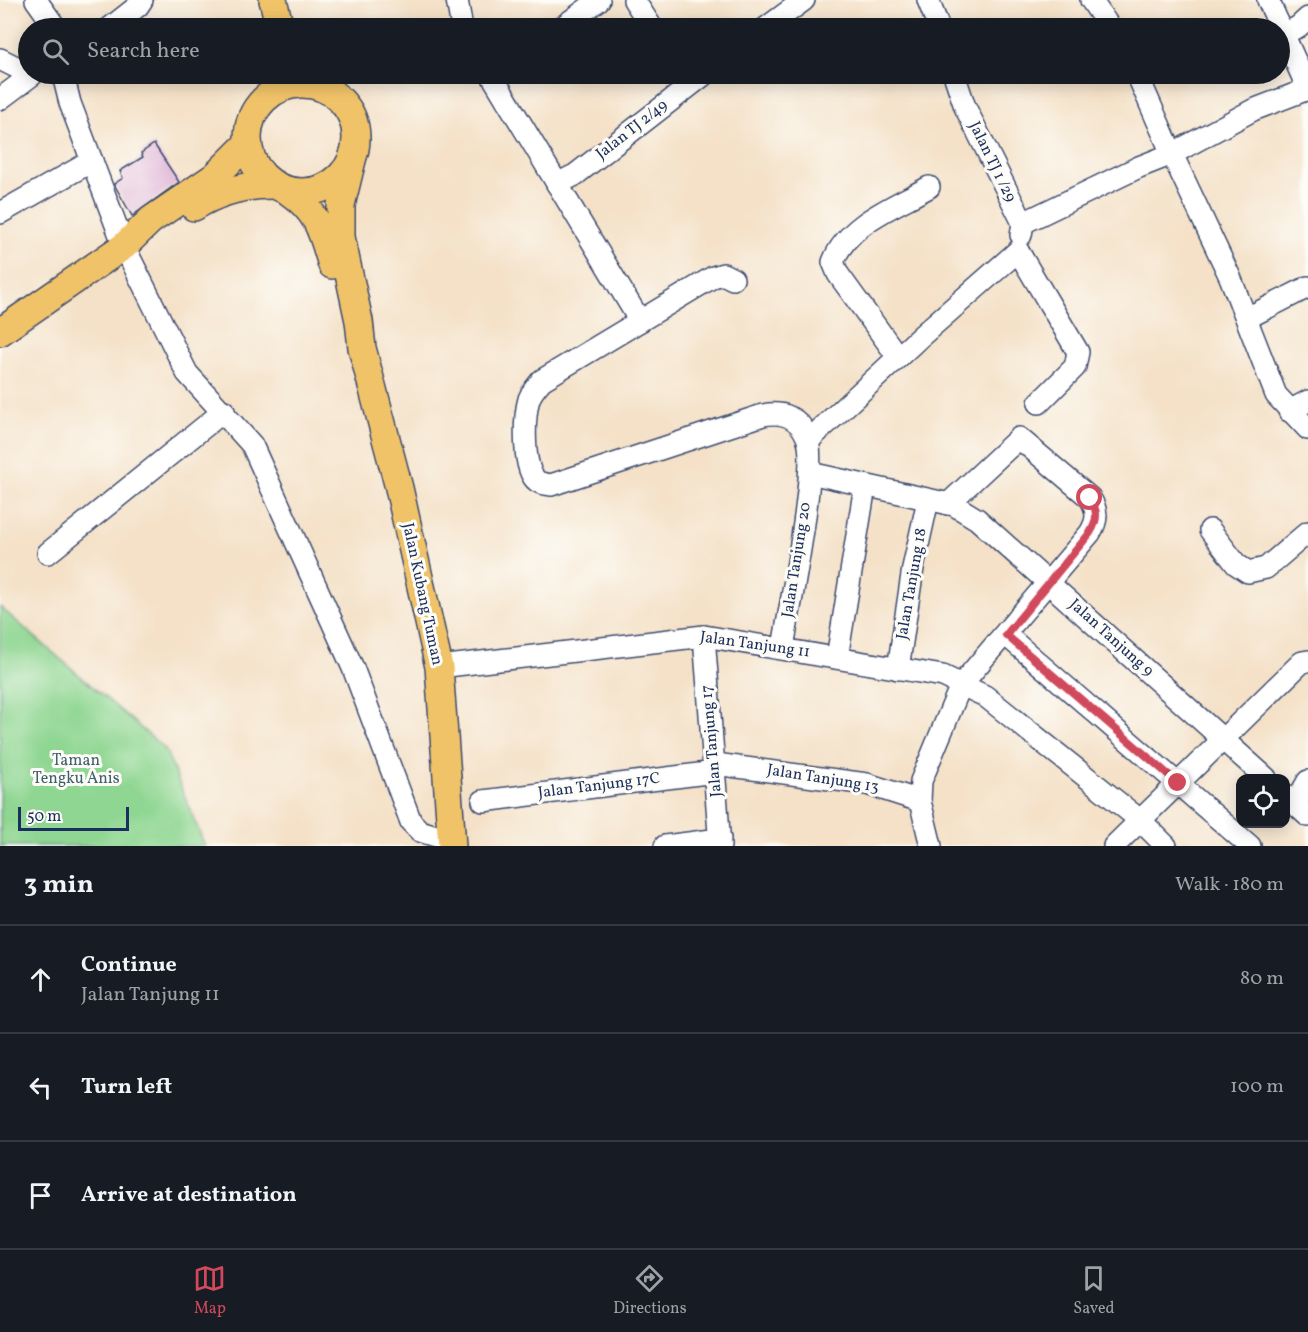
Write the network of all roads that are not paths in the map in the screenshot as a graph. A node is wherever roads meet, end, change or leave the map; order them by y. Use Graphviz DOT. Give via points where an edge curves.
graph roads {
  1 [pos="36,0"];
  2 [pos="142,0"];
  3 [pos="258,0"];
  4 [pos="273,0"];
  5 [pos="457,0"];
  6 [pos="599,0"];
  7 [pos="634,0"];
  8 [pos="804,0"];
  9 [pos="928,0"];
  10 [pos="1091,0"];
  11 [pos="1268,0"];
  12 [pos="49,18"];
  13 [pos="123,18"];
  14 [pos="261,18"];
  15 [pos="278,18"];
  16 [pos="460,18"];
  17 [pos="575,18"];
  18 [pos="646,18"];
  19 [pos="780,18"];
  20 [pos="935,18"];
  21 [pos="1103,18"];
  22 [pos="1275,18"];
  23 [pos="1308,18"];
  24 [pos="1290,29"];
  25 [pos="1290,52"];
  26 [pos="0,59"];
  27 [pos="18,68"];
  28 [pos="18,84"];
  29 [pos="68,84"];
  30 [pos="264,84"];
  31 [pos="300,84"];
  32 [pos="316,84"];
  33 [pos="500,84"];
  34 [pos="686,84"];
  35 [pos="957,84"];
  36 [pos="1141,84"];
  37 [pos="0,99"];
  38 [pos="259,105"];
  39 [pos="248,143"];
  40 [pos="354,153"];
  41 [pos="1172,154"];
  42 [pos="92,161"];
  43 [pos="557,184"];
  44 [pos="929,187"];
  45 [pos="281,188"];
  46 [pos="0,213"];
  47 [pos="1023,223"];
  48 [pos="129,242"];
  49 [pos="1018,251"];
  50 [pos="733,279"];
  51 [pos="1308,287"];
  52 [pos="1247,318"];
  53 [pos="640,321"];
  54 [pos="0,332"];
  55 [pos="362,348"];
  56 [pos="898,357"];
  57 [pos="1308,401"];
  58 [pos="1039,403"];
  59 [pos="224,411"];
  60 [pos="1289,411"];
  61 [pos="1308,429"];
  62 [pos="808,440"];
  63 [pos="810,473"];
  64 [pos="865,486"];
  65 [pos="938,502"];
  66 [pos="1210,530"];
  67 [pos="1308,532"];
  68 [pos="48,554"];
  69 [pos="1049,582"];
  70 [pos="1006,635"];
  71 [pos="704,636"];
  72 [pos="783,648"];
  73 [pos="837,658"];
  74 [pos="1308,661"];
  75 [pos="439,667"];
  76 [pos="898,669"];
  77 [pos="962,685"];
  78 [pos="1223,739"];
  79 [pos="715,768"];
  80 [pos="1262,774"];
  81 [pos="1308,781"];
  82 [pos="1178,783"];
  83 [pos="483,801"];
  84 [pos="920,801"];
  85 [pos="1296,805"];
  86 [pos="1140,820"];
  87 [pos="720,843"];
  88 [pos="452,844"];
  89 [pos="665,846"];
  90 [pos="931,846"];
  91 [pos="1114,846"];
  92 [pos="1166,846"];
  93 [pos="1250,846"];
  1 -- 12 [label="street"];
  2 -- 13 [label="street"];
  3 -- 14 [label="main road"];
  4 -- 15 [label="main road"];
  5 -- 16 [label="street"];
  6 -- 17 [label="street"];
  7 -- 18 [label="street"];
  8 -- 19 [label="street"];
  9 -- 20 [label="street"];
  10 -- 21 [label="street"];
  11 -- 22 [label="street"];
  23 -- 24 [label="street"];
  25 -- 41 [label="street" via="1308,88 1253,110"];
  26 -- 27 [label="street"];
  28 -- 37 [label="street"];
  29 -- 42 [label="street"];
  30 -- 38 [label="main road"];
  31 -- 38 [label="main road" via="283,87"];
  32 -- 40 [label="main road" via="341,100 349,111 356,131"];
  33 -- 43 [label="street"];
  34 -- 43 [label="street, Jalan TJ 2/49" via="575,175"];
  35 -- 47 [label="street, Jalan TJ 1 /29"];
  36 -- 41 [label="street"];
  38 -- 39 [label="main road" via="250,123"];
  39 -- 45 [label="main road" via="260,174"];
  39 -- 48 [label="main road" via="214,177 151,220"];
  40 -- 45 [label="main road" via="347,169 319,190"];
  40 -- 55 [label="main road, Jalan Kubang Tuman" via="340,219"];
  41 -- 47 [label="street"];
  41 -- 52 [label="street"];
  42 -- 46 [label="street"];
  42 -- 48 [label="street"];
  43 -- 53 [label="street"];
  44 -- 56 [label="street" via="850,233 833,261 838,274"];
  45 -- 48 [label="main road" via="241,187 225,192"];
  45 -- 55 [label="main road, Jalan Kubang Tuman" via="303,202 320,224 349,322"];
  47 -- 49 [label="street, Jalan TJ 1 /29"];
  48 -- 54 [label="main road"];
  48 -- 59 [label="street" via="187,373"];
  49 -- 56 [label="street"];
  49 -- 58 [label="street" via="1078,352 1075,367"];
  50 -- 53 [label="street" via="723,274 713,277"];
  51 -- 52 [label="street"];
  52 -- 60 [label="street" via="1276,395"];
  53 -- 62 [label="street" via="542,380 533,390 526,440 530,472 539,483 551,485 776,412 796,421"];
  55 -- 75 [label="main road, Jalan Kubang Tuman" via="399,488"];
  56 -- 62 [label="street"];
  57 -- 60 [label="street"];
  59 -- 68 [label="street"];
  59 -- 88 [label="street" via="252,445 353,668 411,822 420,831"];
  60 -- 61 [label="street"];
  62 -- 63 [label="street, Jalan Tanjung 20"];
  63 -- 64 [label="street, Jalan Tanjung 9"];
  63 -- 72 [label="street, Jalan Tanjung 20"];
  64 -- 65 [label="street, Jalan Tanjung 9"];
  64 -- 73 [label="street"];
  65 -- 69 [label="street, Jalan Tanjung 9" via="977,519"];
  65 -- 69 [label="street" via="1019,438 1096,507 1097,517 1090,533"];
  65 -- 76 [label="street, Jalan Tanjung 18" via="913,568"];
  66 -- 67 [label="street" via="1236,564 1248,572 1266,568"];
  69 -- 70 [label="street"];
  69 -- 78 [label="street, Jalan Tanjung 9"];
  70 -- 77 [label="street"];
  70 -- 82 [label="street"];
  71 -- 72 [label="street, Jalan Tanjung 11"];
  71 -- 75 [label="street, Jalan Tanjung 11"];
  71 -- 79 [label="street, Jalan Tanjung 17"];
  72 -- 73 [label="street, Jalan Tanjung 11"];
  73 -- 76 [label="street, Jalan Tanjung 11"];
  74 -- 78 [label="street" via="1302,662"];
  75 -- 88 [label="main road, Jalan Kubang Tuman"];
  76 -- 77 [label="street, Jalan Tanjung 11" via="943,676"];
  77 -- 84 [label="street" via="927,763"];
  77 -- 86 [label="street, Jalan Tanjung 11" via="985,696"];
  78 -- 80 [label="street, Jalan Tanjung 9"];
  78 -- 82 [label="street"];
  79 -- 83 [label="street, Jalan Tanjung 17C"];
  79 -- 84 [label="street, Jalan Tanjung 13" via="867,784"];
  79 -- 87 [label="street, Jalan Tanjung 17"];
  81 -- 85 [label="street"];
  82 -- 86 [label="street"];
  82 -- 93 [label="street"];
  84 -- 90 [label="street"];
  86 -- 91 [label="street"];
  86 -- 92 [label="street, Jalan Tanjung 11"];
  87 -- 89 [label="street"];
}
